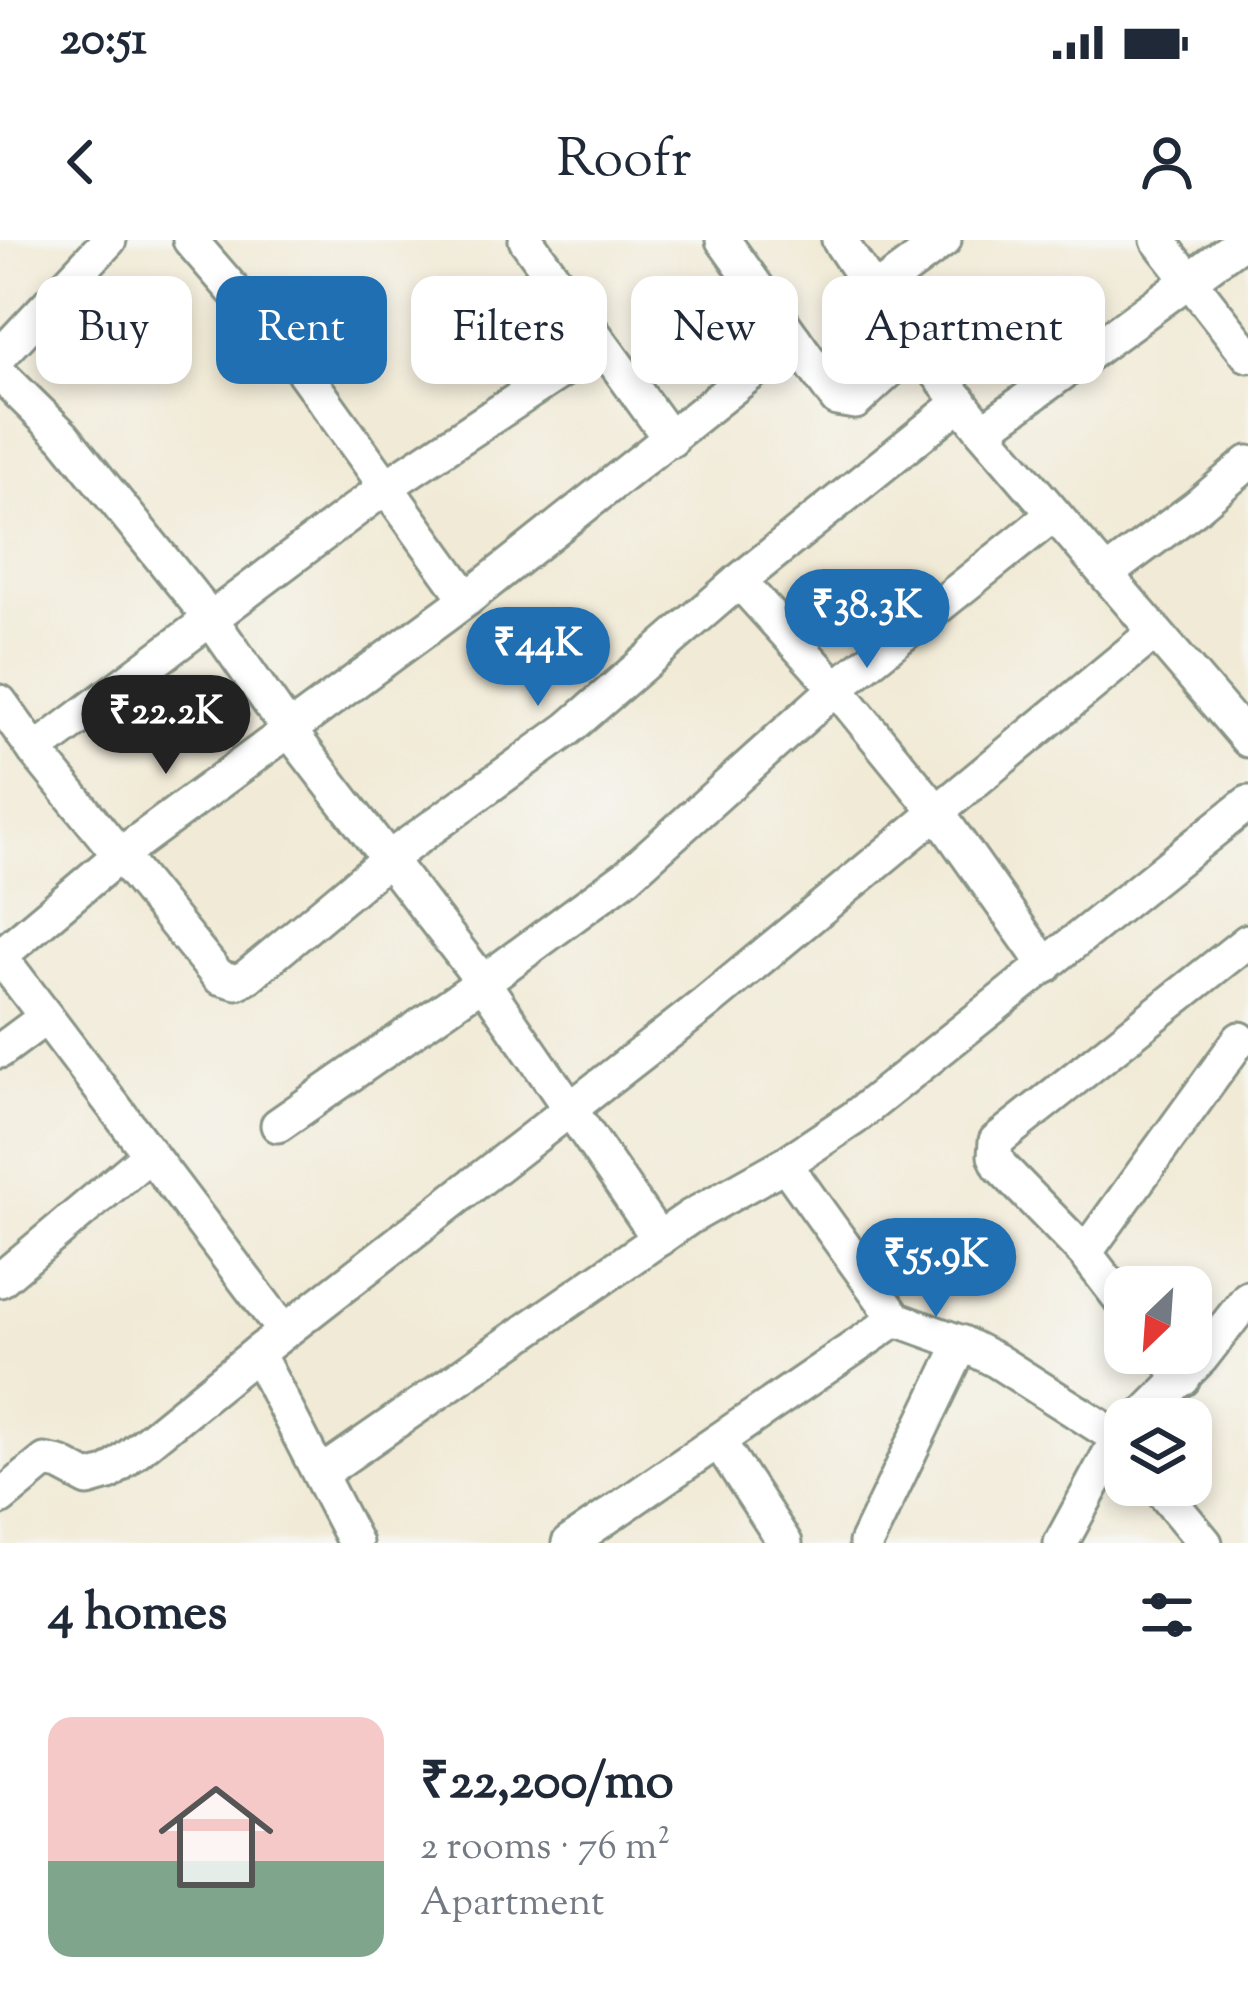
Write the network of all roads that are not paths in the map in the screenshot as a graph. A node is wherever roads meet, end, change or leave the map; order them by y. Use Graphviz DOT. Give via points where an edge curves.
graph roads {
  1 [pos="109,240"];
  2 [pos="526,240"];
  3 [pos="723,240"];
  4 [pos="839,240"];
  5 [pos="944,240"];
  6 [pos="1158,240"];
  7 [pos="1244,240"];
  8 [pos="206,245"];
  9 [pos="551,276"];
  10 [pos="749,276"];
  11 [pos="863,276"];
  12 [pos="896,276"];
  13 [pos="1187,281"];
  14 [pos="798,345"];
  15 [pos="1248,355"];
  16 [pos="0,356"];
  17 [pos="607,356"];
  18 [pos="0,374"];
  19 [pos="822,378"];
  20 [pos="542,384"];
  21 [pos="739,384"];
  22 [pos="826,384"];
  23 [pos="875,384"];
  24 [pos="947,384"];
  25 [pos="961,402"];
  26 [pos="983,431"];
  27 [pos="671,440"];
  28 [pos="1248,463"];
  29 [pos="387,487"];
  30 [pos="1054,514"];
  31 [pos="1106,574"];
  32 [pos="739,581"];
  33 [pos="467,599"];
  34 [pos="210,618"];
  35 [pos="1155,632"];
  36 [pos="836,688"];
  37 [pos="0,702"];
  38 [pos="288,729"];
  39 [pos="1248,740"];
  40 [pos="35,751"];
  41 [pos="1248,803"];
  42 [pos="937,812"];
  43 [pos="121,854"];
  44 [pos="388,859"];
  45 [pos="1248,941"];
  46 [pos="0,956"];
  47 [pos="1046,966"];
  48 [pos="484,982"];
  49 [pos="46,1016"];
  50 [pos="1240,1039"];
  51 [pos="0,1051"];
  52 [pos="569,1111"];
  53 [pos="278,1125"];
  54 [pos="150,1154"];
  55 [pos="785,1164"];
  56 [pos="658,1239"];
  57 [pos="1085,1253"];
  58 [pos="1104,1278"];
  59 [pos="0,1280"];
  60 [pos="1248,1298"];
  61 [pos="896,1318"];
  62 [pos="284,1330"];
  63 [pos="1212,1331"];
  64 [pos="962,1342"];
  65 [pos="257,1353"];
  66 [pos="1104,1421"];
  67 [pos="719,1442"];
  68 [pos="1104,1472"];
  69 [pos="320,1474"];
  70 [pos="0,1498"];
  71 [pos="1174,1506"];
  72 [pos="355,1543"];
  73 [pos="569,1543"];
  74 [pos="785,1543"];
  75 [pos="866,1543"];
  76 [pos="1061,1543"];
  77 [pos="1204,1543"];
  1 -- 16 [label="street"];
  2 -- 9 [label="street"];
  3 -- 10 [label="street"];
  4 -- 11 [label="street"];
  5 -- 12 [label="street"];
  6 -- 13 [label="street"];
  7 -- 13 [label="street"];
  8 -- 29 [label="street"];
  13 -- 15 [label="street"];
  13 -- 26 [label="street"];
  14 -- 19 [label="street"];
  17 -- 27 [label="street"];
  18 -- 34 [label="street" via="64,437"];
  20 -- 29 [label="street"];
  21 -- 27 [label="street"];
  22 -- 23 [label="street" via="847,402"];
  24 -- 25 [label="street"];
  25 -- 26 [label="street"];
  25 -- 32 [label="street"];
  26 -- 30 [label="street"];
  27 -- 33 [label="street"];
  28 -- 31 [label="street"];
  29 -- 33 [label="street"];
  29 -- 34 [label="street"];
  30 -- 31 [label="street"];
  30 -- 36 [label="street"];
  31 -- 35 [label="street"];
  32 -- 36 [label="street"];
  32 -- 44 [label="street" via="568,729"];
  33 -- 38 [label="street"];
  34 -- 38 [label="street"];
  34 -- 40 [label="street"];
  35 -- 39 [label="street"];
  35 -- 42 [label="street"];
  36 -- 42 [label="street"];
  36 -- 48 [label="street" via="627,876"];
  37 -- 40 [label="street"];
  38 -- 43 [label="street"];
  38 -- 44 [label="street"];
  40 -- 43 [label="street"];
  41 -- 47 [label="street"];
  42 -- 47 [label="street"];
  42 -- 52 [label="street"];
  43 -- 44 [label="street" via="227,982 237,982"];
  43 -- 46 [label="street"];
  44 -- 48 [label="street"];
  45 -- 57 [label="street" via="997,1141 1000,1166"];
  46 -- 49 [label="street"];
  47 -- 55 [label="street"];
  48 -- 52 [label="street"];
  48 -- 53 [label="street"];
  49 -- 51 [label="street"];
  49 -- 54 [label="street"];
  50 -- 57 [label="street"];
  52 -- 56 [label="street"];
  52 -- 62 [label="street"];
  54 -- 59 [label="street"];
  54 -- 62 [label="street"];
  55 -- 56 [label="street"];
  55 -- 61 [label="street"];
  56 -- 69 [label="street"];
  57 -- 58 [label="street"];
  60 -- 63 [label="street"];
  61 -- 64 [label="street"];
  61 -- 67 [label="street"];
  62 -- 65 [label="street"];
  64 -- 66 [label="street"];
  64 -- 75 [label="street"];
  65 -- 69 [label="street"];
  65 -- 70 [label="street" via="109,1473 88,1479 45,1461"];
  67 -- 73 [label="street"];
  67 -- 74 [label="street"];
  68 -- 76 [label="street"];
  69 -- 72 [label="street"];
  71 -- 77 [label="street"];
}
